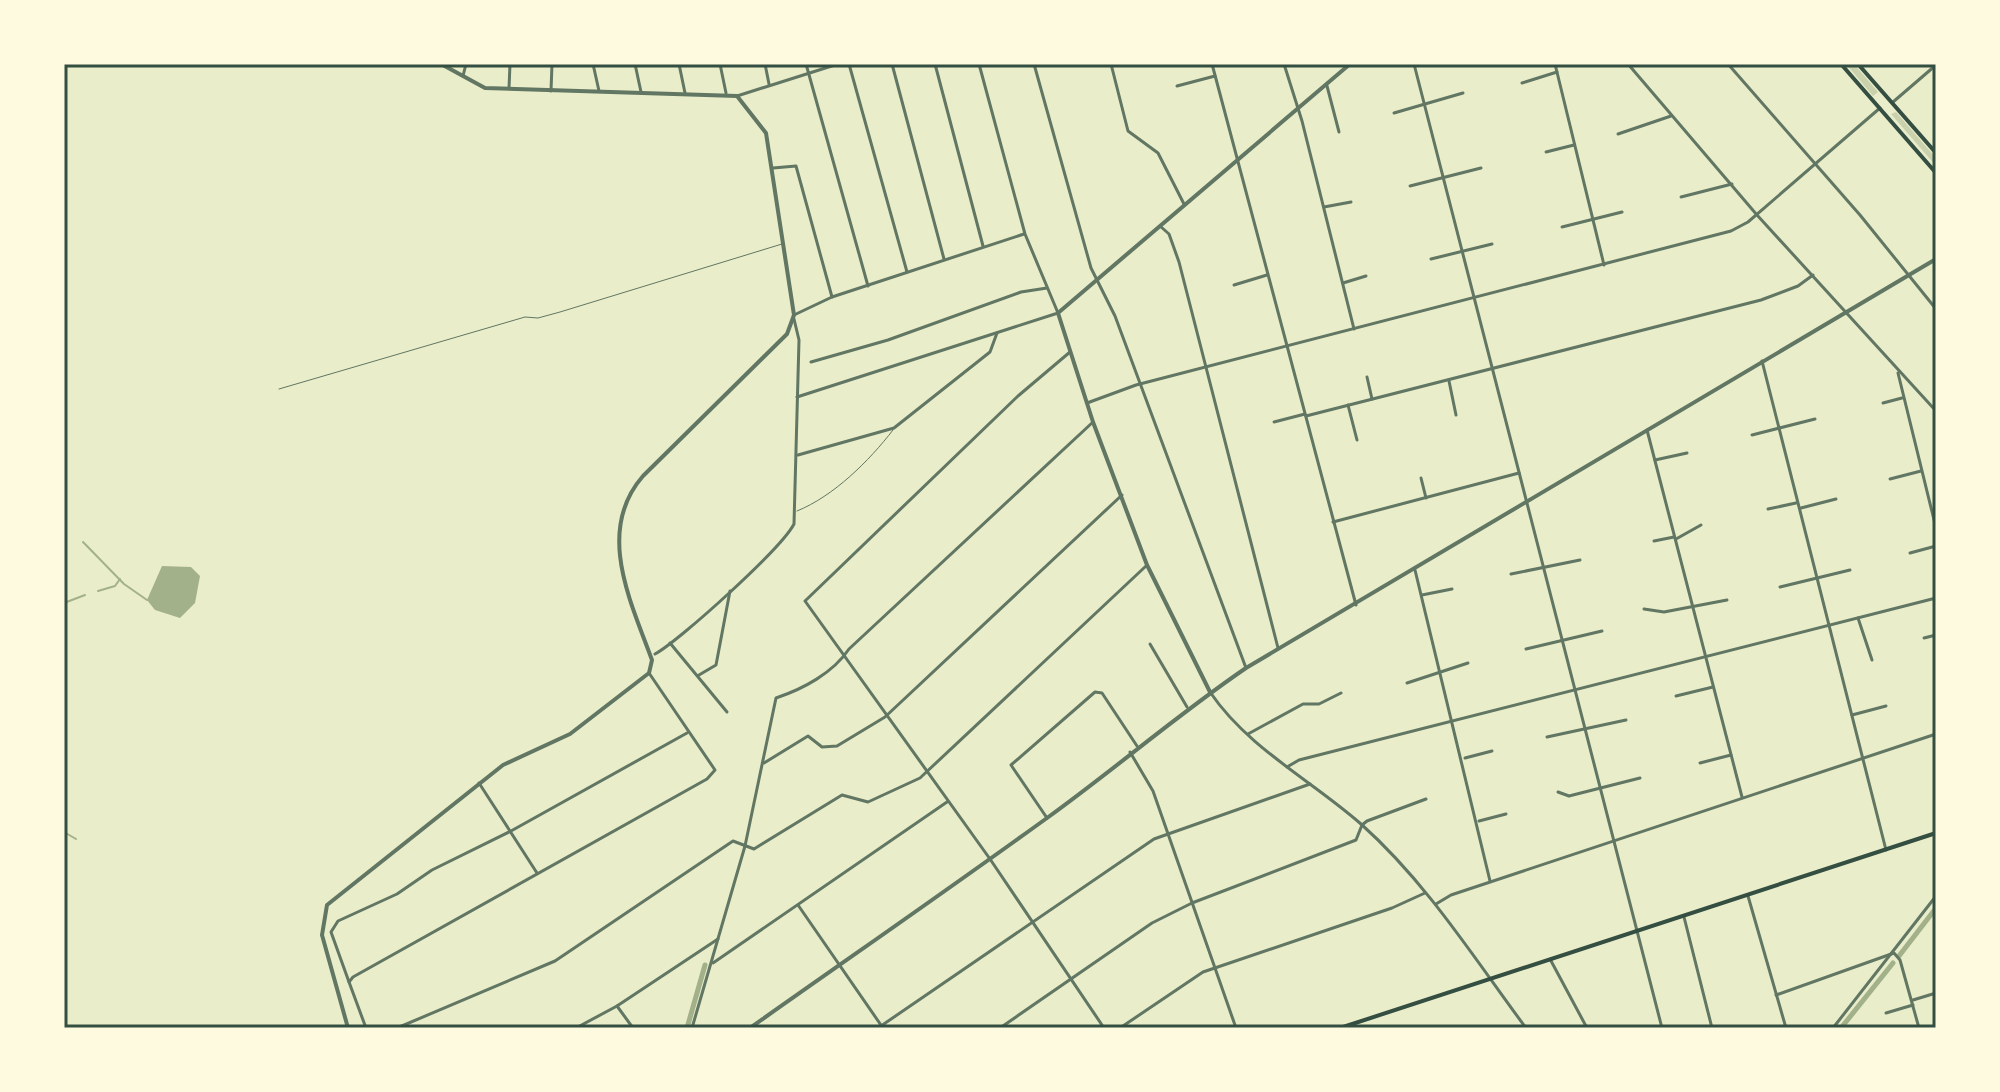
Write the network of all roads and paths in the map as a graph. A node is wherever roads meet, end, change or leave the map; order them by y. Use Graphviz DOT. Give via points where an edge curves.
graph roads {
  1 [pos="441,64"];
  2 [pos="466,64"];
  3 [pos="510,64"];
  4 [pos="552,64"];
  5 [pos="593,64"];
  6 [pos="635,64"];
  7 [pos="679,64"];
  8 [pos="720,64"];
  9 [pos="765,64"];
  10 [pos="806,64"];
  11 [pos="838,64"];
  12 [pos="849,64"];
  13 [pos="892,64"];
  14 [pos="935,64"];
  15 [pos="979,64"];
  16 [pos="1034,64"];
  17 [pos="1111,64"];
  18 [pos="1212,64"];
  19 [pos="1284,64"];
  20 [pos="1350,64"];
  21 [pos="1414,64"];
  22 [pos="1555,64"];
  23 [pos="1628,64"];
  24 [pos="1728,64"];
  25 [pos="1841,64"];
  26 [pos="1858,64"];
  27 [pos="1936,65"];
  28 [pos="1557,72"];
  29 [pos="808,74"];
  30 [pos="1215,76"];
  31 [pos="462,78"];
  32 [pos="1522,83"];
  33 [pos="1326,84"];
  34 [pos="769,85"];
  35 [pos="1177,86"];
  36 [pos="509,89"];
  37 [pos="551,91"];
  38 [pos="599,91"];
  39 [pos="641,92"];
  40 [pos="685,93"];
  41 [pos="726,93"];
  42 [pos="1463,93"];
  43 [pos="737,96"];
  44 [pos="1425,103"];
  45 [pos="1892,103"];
  46 [pos="1297,108"];
  47 [pos="1880,108"];
  48 [pos="1394,113"];
  49 [pos="1672,115"];
  50 [pos="1339,132"];
  51 [pos="1618,134"];
  52 [pos="1574,145"];
  53 [pos="1546,152"];
  54 [pos="1936,153"];
  55 [pos="1237,160"];
  56 [pos="1813,165"];
  57 [pos="773,168"];
  58 [pos="1481,168"];
  59 [pos="1936,173"];
  60 [pos="1445,178"];
  61 [pos="1732,184"];
  62 [pos="1410,186"];
  63 [pos="1681,197"];
  64 [pos="1351,202"];
  65 [pos="1185,205"];
  66 [pos="1324,207"];
  67 [pos="1622,212"];
  68 [pos="1757,215"];
  69 [pos="1592,219"];
  70 [pos="1160,226"];
  71 [pos="1562,227"];
  72 [pos="1025,234"];
  73 [pos="785,243"];
  74 [pos="1492,244"];
  75 [pos="984,247"];
  76 [pos="1464,252"];
  77 [pos="944,259"];
  78 [pos="1431,259"];
  79 [pos="1936,259"];
  80 [pos="1604,265"];
  81 [pos="907,272"];
  82 [pos="1267,275"];
  83 [pos="1813,275"];
  84 [pos="1366,276"];
  85 [pos="1908,276"];
  86 [pos="1098,278"];
  87 [pos="1343,283"];
  88 [pos="1234,285"];
  89 [pos="868,286"];
  90 [pos="1049,287"];
  91 [pos="832,297"];
  92 [pos="1476,299"];
  93 [pos="1936,309"];
  94 [pos="1847,312"];
  95 [pos="1058,313"];
  96 [pos="794,317"];
  97 [pos="1354,329"];
  98 [pos="997,333"];
  99 [pos="1287,346"];
  100 [pos="1070,352"];
  101 [pos="1762,361"];
  102 [pos="811,362"];
  103 [pos="1206,366"];
  104 [pos="1493,369"];
  105 [pos="1898,372"];
  106 [pos="1367,377"];
  107 [pos="1449,381"];
  108 [pos="1140,384"];
  109 [pos="279,389"];
  110 [pos="797,397"];
  111 [pos="1902,398"];
  112 [pos="1372,399"];
  113 [pos="1087,403"];
  114 [pos="1883,403"];
  115 [pos="1348,405"];
  116 [pos="1936,411"];
  117 [pos="1305,415"];
  118 [pos="1456,415"];
  119 [pos="1815,419"];
  120 [pos="1093,422"];
  121 [pos="1274,422"];
  122 [pos="894,428"];
  123 [pos="1779,429"];
  124 [pos="1647,430"];
  125 [pos="1752,435"];
  126 [pos="1357,440"];
  127 [pos="1687,453"];
  128 [pos="798,455"];
  129 [pos="1655,460"];
  130 [pos="1921,471"];
  131 [pos="1519,473"];
  132 [pos="1421,478"];
  133 [pos="1890,479"];
  134 [pos="1122,495"];
  135 [pos="1426,498"];
  136 [pos="1836,499"];
  137 [pos="1528,500"];
  138 [pos="1936,500"];
  139 [pos="1929,502"];
  140 [pos="1798,503"];
  141 [pos="1768,509"];
  142 [pos="1799,509"];
  143 [pos="795,512"];
  144 [pos="1333,522"];
  145 [pos="1701,525"];
  146 [pos="1936,528"];
  147 [pos="1674,538"];
  148 [pos="1654,541"];
  149 [pos="1936,546"];
  150 [pos="1910,553"];
  151 [pos="1580,560"];
  152 [pos="1147,565"];
  153 [pos="1544,569"];
  154 [pos="1415,570"];
  155 [pos="1850,570"];
  156 [pos="1511,574"];
  157 [pos="1816,577"];
  158 [pos="1780,587"];
  159 [pos="1452,589"];
  160 [pos="730,590"];
  161 [pos="1422,595"];
  162 [pos="1936,598"];
  163 [pos="1727,600"];
  164 [pos="1356,605"];
  165 [pos="1692,608"];
  166 [pos="1644,609"];
  167 [pos="1858,617"];
  168 [pos="1829,623"];
  169 [pos="1602,631"];
  170 [pos="1936,635"];
  171 [pos="1924,638"];
  172 [pos="1561,641"];
  173 [pos="670,643"];
  174 [pos="1150,644"];
  175 [pos="1278,649"];
  176 [pos="1526,649"];
  177 [pos="655,654"];
  178 [pos="1705,654"];
  179 [pos="844,657"];
  180 [pos="1872,660"];
  181 [pos="1468,663"];
  182 [pos="1246,668"];
  183 [pos="1441,672"];
  184 [pos="649,673"];
  185 [pos="699,675"];
  186 [pos="1407,683"];
  187 [pos="1713,687"];
  188 [pos="1573,688"];
  189 [pos="1210,692"];
  190 [pos="1341,693"];
  191 [pos="1676,696"];
  192 [pos="1886,706"];
  193 [pos="1187,707"];
  194 [pos="727,712"];
  195 [pos="1852,715"];
  196 [pos="885,717"];
  197 [pos="1452,720"];
  198 [pos="1626,720"];
  199 [pos="1584,730"];
  200 [pos="687,733"];
  201 [pos="1936,734"];
  202 [pos="1247,735"];
  203 [pos="1547,737"];
  204 [pos="1137,746"];
  205 [pos="1492,751"];
  206 [pos="1130,752"];
  207 [pos="1731,755"];
  208 [pos="1863,758"];
  209 [pos="1463,759"];
  210 [pos="764,763"];
  211 [pos="1700,763"];
  212 [pos="1287,767"];
  213 [pos="926,772"];
  214 [pos="1640,778"];
  215 [pos="479,783"];
  216 [pos="1310,784"];
  217 [pos="1598,790"];
  218 [pos="1558,792"];
  219 [pos="1742,797"];
  220 [pos="1426,799"];
  221 [pos="947,802"];
  222 [pos="1506,814"];
  223 [pos="1047,818"];
  224 [pos="1478,822"];
  225 [pos="1362,825"];
  226 [pos="511,831"];
  227 [pos="1936,833"];
  228 [pos="1169,835"];
  229 [pos="1613,842"];
  230 [pos="745,846"];
  231 [pos="1886,850"];
  232 [pos="990,859"];
  233 [pos="537,873"];
  234 [pos="1490,882"];
  235 [pos="1426,893"];
  236 [pos="1748,896"];
  237 [pos="1936,896"];
  238 [pos="1192,903"];
  239 [pos="1436,904"];
  240 [pos="798,905"];
  241 [pos="1684,917"];
  242 [pos="1032,923"];
  243 [pos="1637,932"];
  244 [pos="718,939"];
  245 [pos="1894,953"];
  246 [pos="1550,959"];
  247 [pos="713,963"];
  248 [pos="841,965"];
  249 [pos="1214,968"];
  250 [pos="1070,978"];
  251 [pos="1490,979"];
  252 [pos="349,982"];
  253 [pos="1936,993"];
  254 [pos="1776,995"];
  255 [pos="1912,1003"];
  256 [pos="617,1006"];
  257 [pos="1886,1013"];
  258 [pos="1357,1025"];
  259 [pos="881,1027"];
  260 [pos="348,1028"];
  261 [pos="366,1028"];
  262 [pos="397,1028"];
  263 [pos="576,1028"];
  264 [pos="633,1028"];
  265 [pos="692,1028"];
  266 [pos="750,1028"];
  267 [pos="1000,1028"];
  268 [pos="1104,1028"];
  269 [pos="1120,1028"];
  270 [pos="1236,1028"];
  271 [pos="1340,1028"];
  272 [pos="1526,1028"];
  273 [pos="1587,1028"];
  274 [pos="1662,1028"];
  275 [pos="1712,1028"];
  276 [pos="1786,1028"];
  277 [pos="1833,1028"];
  278 [pos="1919,1028"];
  1 -- 31 [label="street"];
  2 -- 31 [label="street"];
  3 -- 36 [label="street"];
  4 -- 37 [label="street"];
  5 -- 38 [label="street"];
  6 -- 39 [label="street"];
  7 -- 40 [label="street"];
  8 -- 41 [label="street"];
  9 -- 34 [label="street"];
  10 -- 29 [label="street"];
  11 -- 29 [label="street"];
  12 -- 81 [label="street"];
  13 -- 77 [label="street"];
  14 -- 75 [label="street"];
  15 -- 72 [label="street"];
  16 -- 86 [label="street"];
  17 -- 65 [label="street" via="1128,131 1158,153"];
  18 -- 30 [label="street"];
  19 -- 46 [label="street"];
  20 -- 33 [label="street"];
  21 -- 44 [label="street"];
  22 -- 28 [label="street"];
  23 -- 49 [label="street"];
  24 -- 56 [label="street"];
  25 -- 47 [label="main road"];
  26 -- 45 [label="main road"];
  27 -- 45 [label="street"];
  28 -- 32 [label="street"];
  28 -- 52 [label="street"];
  29 -- 34 [label="street"];
  29 -- 89 [label="street"];
  30 -- 35 [label="street"];
  30 -- 55 [label="street"];
  31 -- 36 [label="street" via="485,88"];
  33 -- 46 [label="street"];
  33 -- 50 [label="street"];
  34 -- 43 [label="street"];
  36 -- 37 [label="street"];
  37 -- 38 [label="street"];
  38 -- 39 [label="street"];
  39 -- 40 [label="street"];
  40 -- 41 [label="street"];
  41 -- 43 [label="street"];
  42 -- 44 [label="street"];
  43 -- 57 [label="street" via="766,133"];
  44 -- 48 [label="street"];
  44 -- 60 [label="street"];
  45 -- 47 [label="main road"];
  45 -- 54 [label="main road"];
  46 -- 55 [label="street"];
  46 -- 66 [label="street"];
  47 -- 56 [label="street"];
  47 -- 59 [label="main road"];
  49 -- 51 [label="street"];
  49 -- 61 [label="street"];
  52 -- 53 [label="street"];
  52 -- 69 [label="street"];
  55 -- 65 [label="street"];
  55 -- 82 [label="street"];
  56 -- 68 [label="street"];
  56 -- 85 [label="street"];
  57 -- 73 [label="street"];
  57 -- 91 [label="street" via="796,166"];
  58 -- 60 [label="street"];
  60 -- 62 [label="street"];
  60 -- 76 [label="street"];
  61 -- 63 [label="street"];
  61 -- 68 [label="street"];
  64 -- 66 [label="street"];
  65 -- 70 [label="street"];
  66 -- 87 [label="street"];
  67 -- 69 [label="street"];
  68 -- 80 [label="street" via="1731,231"];
  68 -- 83 [label="street"];
  69 -- 71 [label="street"];
  69 -- 80 [label="street"];
  70 -- 86 [label="street"];
  70 -- 103 [label="street" via="1169,234 1179,262"];
  72 -- 75 [label="street"];
  72 -- 90 [label="street"];
  73 -- 96 [label="street"];
  73 -- 109 [label="lane" via="550,315 525,317"];
  74 -- 76 [label="street"];
  75 -- 77 [label="street"];
  76 -- 78 [label="street"];
  76 -- 92 [label="street"];
  77 -- 81 [label="street"];
  79 -- 85 [label="street"];
  80 -- 92 [label="street"];
  81 -- 89 [label="street"];
  82 -- 88 [label="street"];
  82 -- 99 [label="street"];
  83 -- 94 [label="street"];
  83 -- 104 [label="street" via="1770,297"];
  84 -- 87 [label="street"];
  85 -- 93 [label="street"];
  85 -- 94 [label="street"];
  86 -- 95 [label="street"];
  86 -- 108 [label="street"];
  87 -- 97 [label="street"];
  89 -- 91 [label="street"];
  90 -- 95 [label="street"];
  90 -- 102 [label="street"];
  91 -- 96 [label="street"];
  92 -- 97 [label="street"];
  92 -- 104 [label="street"];
  94 -- 101 [label="street"];
  94 -- 105 [label="street"];
  95 -- 98 [label="street"];
  95 -- 100 [label="street"];
  96 -- 110 [label="street" via="799,340"];
  96 -- 184 [label="street" via="787,334 643,476 628,499 618,559 652,660"];
  97 -- 99 [label="street"];
  98 -- 110 [label="street"];
  98 -- 122 [label="street" via="990,352"];
  99 -- 103 [label="street"];
  99 -- 117 [label="street"];
  100 -- 113 [label="street"];
  100 -- 179 [label="street" via="805,601"];
  101 -- 123 [label="street"];
  101 -- 124 [label="street"];
  103 -- 108 [label="street"];
  103 -- 175 [label="street"];
  104 -- 107 [label="street"];
  104 -- 131 [label="street"];
  105 -- 111 [label="street"];
  105 -- 116 [label="street"];
  106 -- 112 [label="street"];
  107 -- 112 [label="street"];
  107 -- 118 [label="street"];
  108 -- 113 [label="street"];
  108 -- 182 [label="street"];
  110 -- 128 [label="street"];
  111 -- 114 [label="street"];
  111 -- 130 [label="street"];
  112 -- 115 [label="street"];
  113 -- 120 [label="street"];
  115 -- 117 [label="street"];
  115 -- 126 [label="street"];
  117 -- 121 [label="street"];
  117 -- 144 [label="street"];
  119 -- 123 [label="street"];
  120 -- 134 [label="street"];
  120 -- 179 [label="street"];
  122 -- 128 [label="street"];
  122 -- 143 [label="lane" via="821,499"];
  123 -- 125 [label="street"];
  123 -- 140 [label="street"];
  124 -- 129 [label="street"];
  124 -- 137 [label="street"];
  127 -- 129 [label="street"];
  128 -- 143 [label="street"];
  129 -- 147 [label="street"];
  130 -- 133 [label="street"];
  130 -- 139 [label="street"];
  131 -- 135 [label="street"];
  131 -- 137 [label="street"];
  132 -- 135 [label="street"];
  134 -- 152 [label="street"];
  134 -- 196 [label="street"];
  135 -- 144 [label="street"];
  136 -- 142 [label="street"];
  137 -- 153 [label="street"];
  137 -- 154 [label="street"];
  138 -- 139 [label="street"];
  139 -- 146 [label="street"];
  140 -- 141 [label="street"];
  140 -- 142 [label="street"];
  142 -- 157 [label="street"];
  143 -- 160 [label="street" via="788,536"];
  144 -- 164 [label="street"];
  145 -- 147 [label="street"];
  147 -- 148 [label="street"];
  147 -- 165 [label="street"];
  149 -- 150 [label="street"];
  151 -- 153 [label="street"];
  152 -- 189 [label="street"];
  152 -- 213 [label="street"];
  153 -- 156 [label="street"];
  153 -- 172 [label="street"];
  154 -- 161 [label="street"];
  154 -- 164 [label="street"];
  155 -- 157 [label="street"];
  157 -- 158 [label="street"];
  157 -- 168 [label="street"];
  159 -- 161 [label="street"];
  160 -- 173 [label="street"];
  160 -- 185 [label="street" via="716,665"];
  161 -- 183 [label="street"];
  162 -- 167 [label="street"];
  163 -- 165 [label="street"];
  164 -- 175 [label="street"];
  165 -- 166 [label="street"];
  165 -- 178 [label="street"];
  167 -- 168 [label="street"];
  167 -- 180 [label="street"];
  168 -- 178 [label="street"];
  168 -- 195 [label="street"];
  169 -- 172 [label="street"];
  170 -- 171 [label="street"];
  172 -- 176 [label="street"];
  172 -- 188 [label="street"];
  173 -- 177 [label="street"];
  173 -- 185 [label="street"];
  174 -- 193 [label="street"];
  175 -- 182 [label="street"];
  178 -- 187 [label="street"];
  178 -- 188 [label="street"];
  179 -- 196 [label="street"];
  179 -- 210 [label="street" via="800,689 776,698"];
  181 -- 183 [label="street"];
  182 -- 189 [label="street"];
  183 -- 186 [label="street"];
  183 -- 197 [label="street"];
  184 -- 200 [label="street"];
  184 -- 215 [label="street" via="570,734 509,761"];
  185 -- 194 [label="street"];
  187 -- 191 [label="street"];
  187 -- 207 [label="street"];
  188 -- 197 [label="street"];
  188 -- 199 [label="street"];
  189 -- 193 [label="street"];
  189 -- 202 [label="street"];
  190 -- 202 [label="street" via="1319,704 1303,704"];
  192 -- 195 [label="street"];
  193 -- 204 [label="street"];
  195 -- 208 [label="street"];
  196 -- 210 [label="street" via="837,746 822,747 808,736"];
  196 -- 213 [label="street"];
  197 -- 209 [label="street"];
  197 -- 212 [label="street"];
  198 -- 199 [label="street"];
  199 -- 203 [label="street"];
  199 -- 217 [label="street"];
  200 -- 226 [label="street"];
  200 -- 233 [label="street" via="715,770 707,779"];
  201 -- 208 [label="street"];
  202 -- 212 [label="street"];
  204 -- 206 [label="street"];
  204 -- 223 [label="street" via="1102,693 1095,692 1057,722 1011,765"];
  205 -- 209 [label="street"];
  206 -- 223 [label="street"];
  206 -- 228 [label="street" via="1153,791"];
  207 -- 211 [label="street"];
  207 -- 219 [label="street"];
  208 -- 219 [label="street"];
  208 -- 231 [label="street"];
  209 -- 224 [label="street"];
  210 -- 230 [label="street"];
  212 -- 216 [label="street"];
  213 -- 221 [label="street"];
  213 -- 230 [label="street" via="868,802 842,795 754,849"];
  214 -- 217 [label="street"];
  215 -- 226 [label="street"];
  215 -- 260 [label="street" via="325,908 322,935"];
  216 -- 225 [label="street"];
  216 -- 228 [label="street"];
  217 -- 218 [label="street" via="1569,796"];
  217 -- 229 [label="street"];
  219 -- 229 [label="street"];
  220 -- 225 [label="street"];
  221 -- 232 [label="street"];
  221 -- 240 [label="street"];
  222 -- 224 [label="street"];
  223 -- 232 [label="street"];
  224 -- 234 [label="street"];
  225 -- 235 [label="street"];
  225 -- 238 [label="street" via="1356,840"];
  226 -- 233 [label="street"];
  226 -- 252 [label="street" via="333,925 334,946"];
  227 -- 231 [label="main road"];
  228 -- 238 [label="street"];
  228 -- 242 [label="street" via="1143,846"];
  229 -- 234 [label="street"];
  229 -- 243 [label="street"];
  230 -- 244 [label="street"];
  230 -- 262 [label="street" via="729,843 555,961"];
  231 -- 236 [label="main road"];
  232 -- 242 [label="street"];
  232 -- 248 [label="street"];
  233 -- 252 [label="street"];
  234 -- 239 [label="street"];
  235 -- 239 [label="street"];
  235 -- 249 [label="street"];
  236 -- 241 [label="main road"];
  236 -- 254 [label="street"];
  237 -- 245 [label="street"];
  238 -- 249 [label="street"];
  238 -- 250 [label="street"];
  239 -- 251 [label="street"];
  240 -- 247 [label="street"];
  240 -- 248 [label="street"];
  241 -- 243 [label="main road"];
  241 -- 275 [label="street"];
  242 -- 250 [label="street"];
  242 -- 259 [label="street"];
  243 -- 246 [label="main road"];
  243 -- 274 [label="street"];
  244 -- 247 [label="street"];
  244 -- 256 [label="street"];
  245 -- 254 [label="street"];
  245 -- 255 [label="street"];
  245 -- 277 [label="street"];
  246 -- 251 [label="main road"];
  246 -- 273 [label="street"];
  247 -- 265 [label="street"];
  248 -- 259 [label="street"];
  248 -- 266 [label="street"];
  249 -- 269 [label="street"];
  249 -- 270 [label="street"];
  250 -- 267 [label="street"];
  250 -- 268 [label="street"];
  251 -- 258 [label="main road"];
  251 -- 272 [label="street"];
  252 -- 261 [label="street"];
  253 -- 255 [label="street"];
  254 -- 276 [label="street"];
  255 -- 257 [label="street"];
  255 -- 278 [label="street"];
  256 -- 263 [label="street"];
  256 -- 264 [label="street"];
  258 -- 271 [label="main road"];
}
